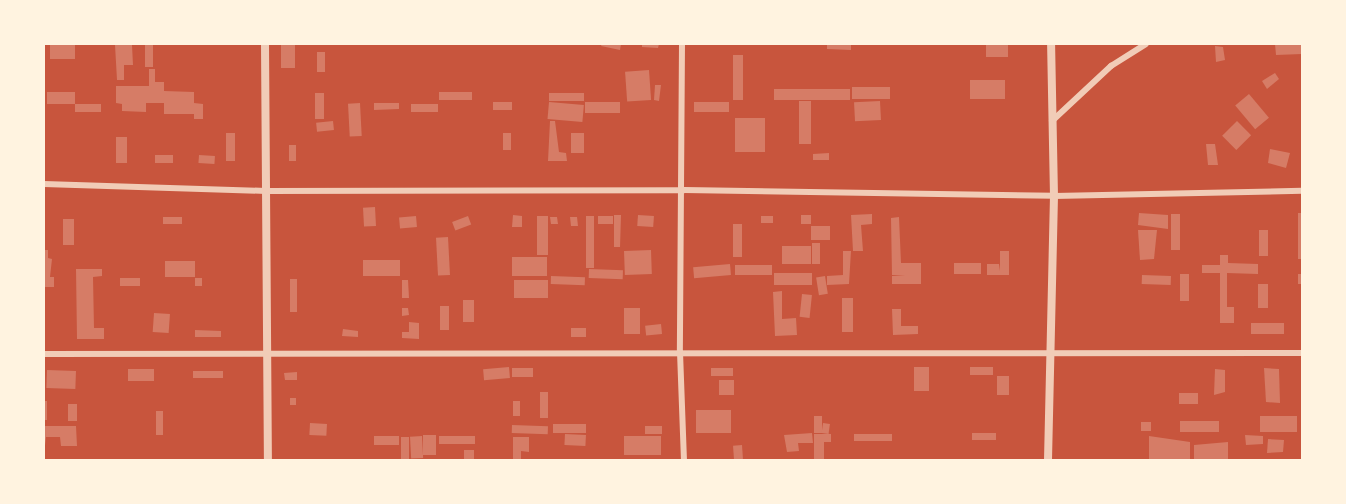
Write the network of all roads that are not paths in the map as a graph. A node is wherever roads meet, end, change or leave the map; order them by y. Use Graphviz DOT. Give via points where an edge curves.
graph roads {
  1 [pos="265,44"];
  2 [pos="682,44"];
  3 [pos="1051,44"];
  4 [pos="1146,44"];
  5 [pos="1052,121"];
  6 [pos="44,184"];
  7 [pos="684,190"];
  8 [pos="1302,190"];
  9 [pos="266,191"];
  10 [pos="1054,196"];
  11 [pos="680,352"];
  12 [pos="1302,353"];
  13 [pos="44,354"];
  14 [pos="267,355"];
  15 [pos="1050,355"];
  16 [pos="268,460"];
  17 [pos="684,460"];
  18 [pos="1048,460"];
  1 -- 9 [label="street"];
  2 -- 7 [label="street"];
  3 -- 5 [label="street"];
  4 -- 5 [label="street" via="1111,66"];
  5 -- 10 [label="street"];
  6 -- 9 [label="street"];
  7 -- 9 [label="street"];
  7 -- 10 [label="street"];
  7 -- 11 [label="street"];
  8 -- 10 [label="street"];
  9 -- 14 [label="street"];
  10 -- 15 [label="street"];
  11 -- 14 [label="street"];
  11 -- 15 [label="street"];
  11 -- 17 [label="street"];
  12 -- 15 [label="street"];
  13 -- 14 [label="street"];
  14 -- 16 [label="street"];
  15 -- 18 [label="street"];
}
